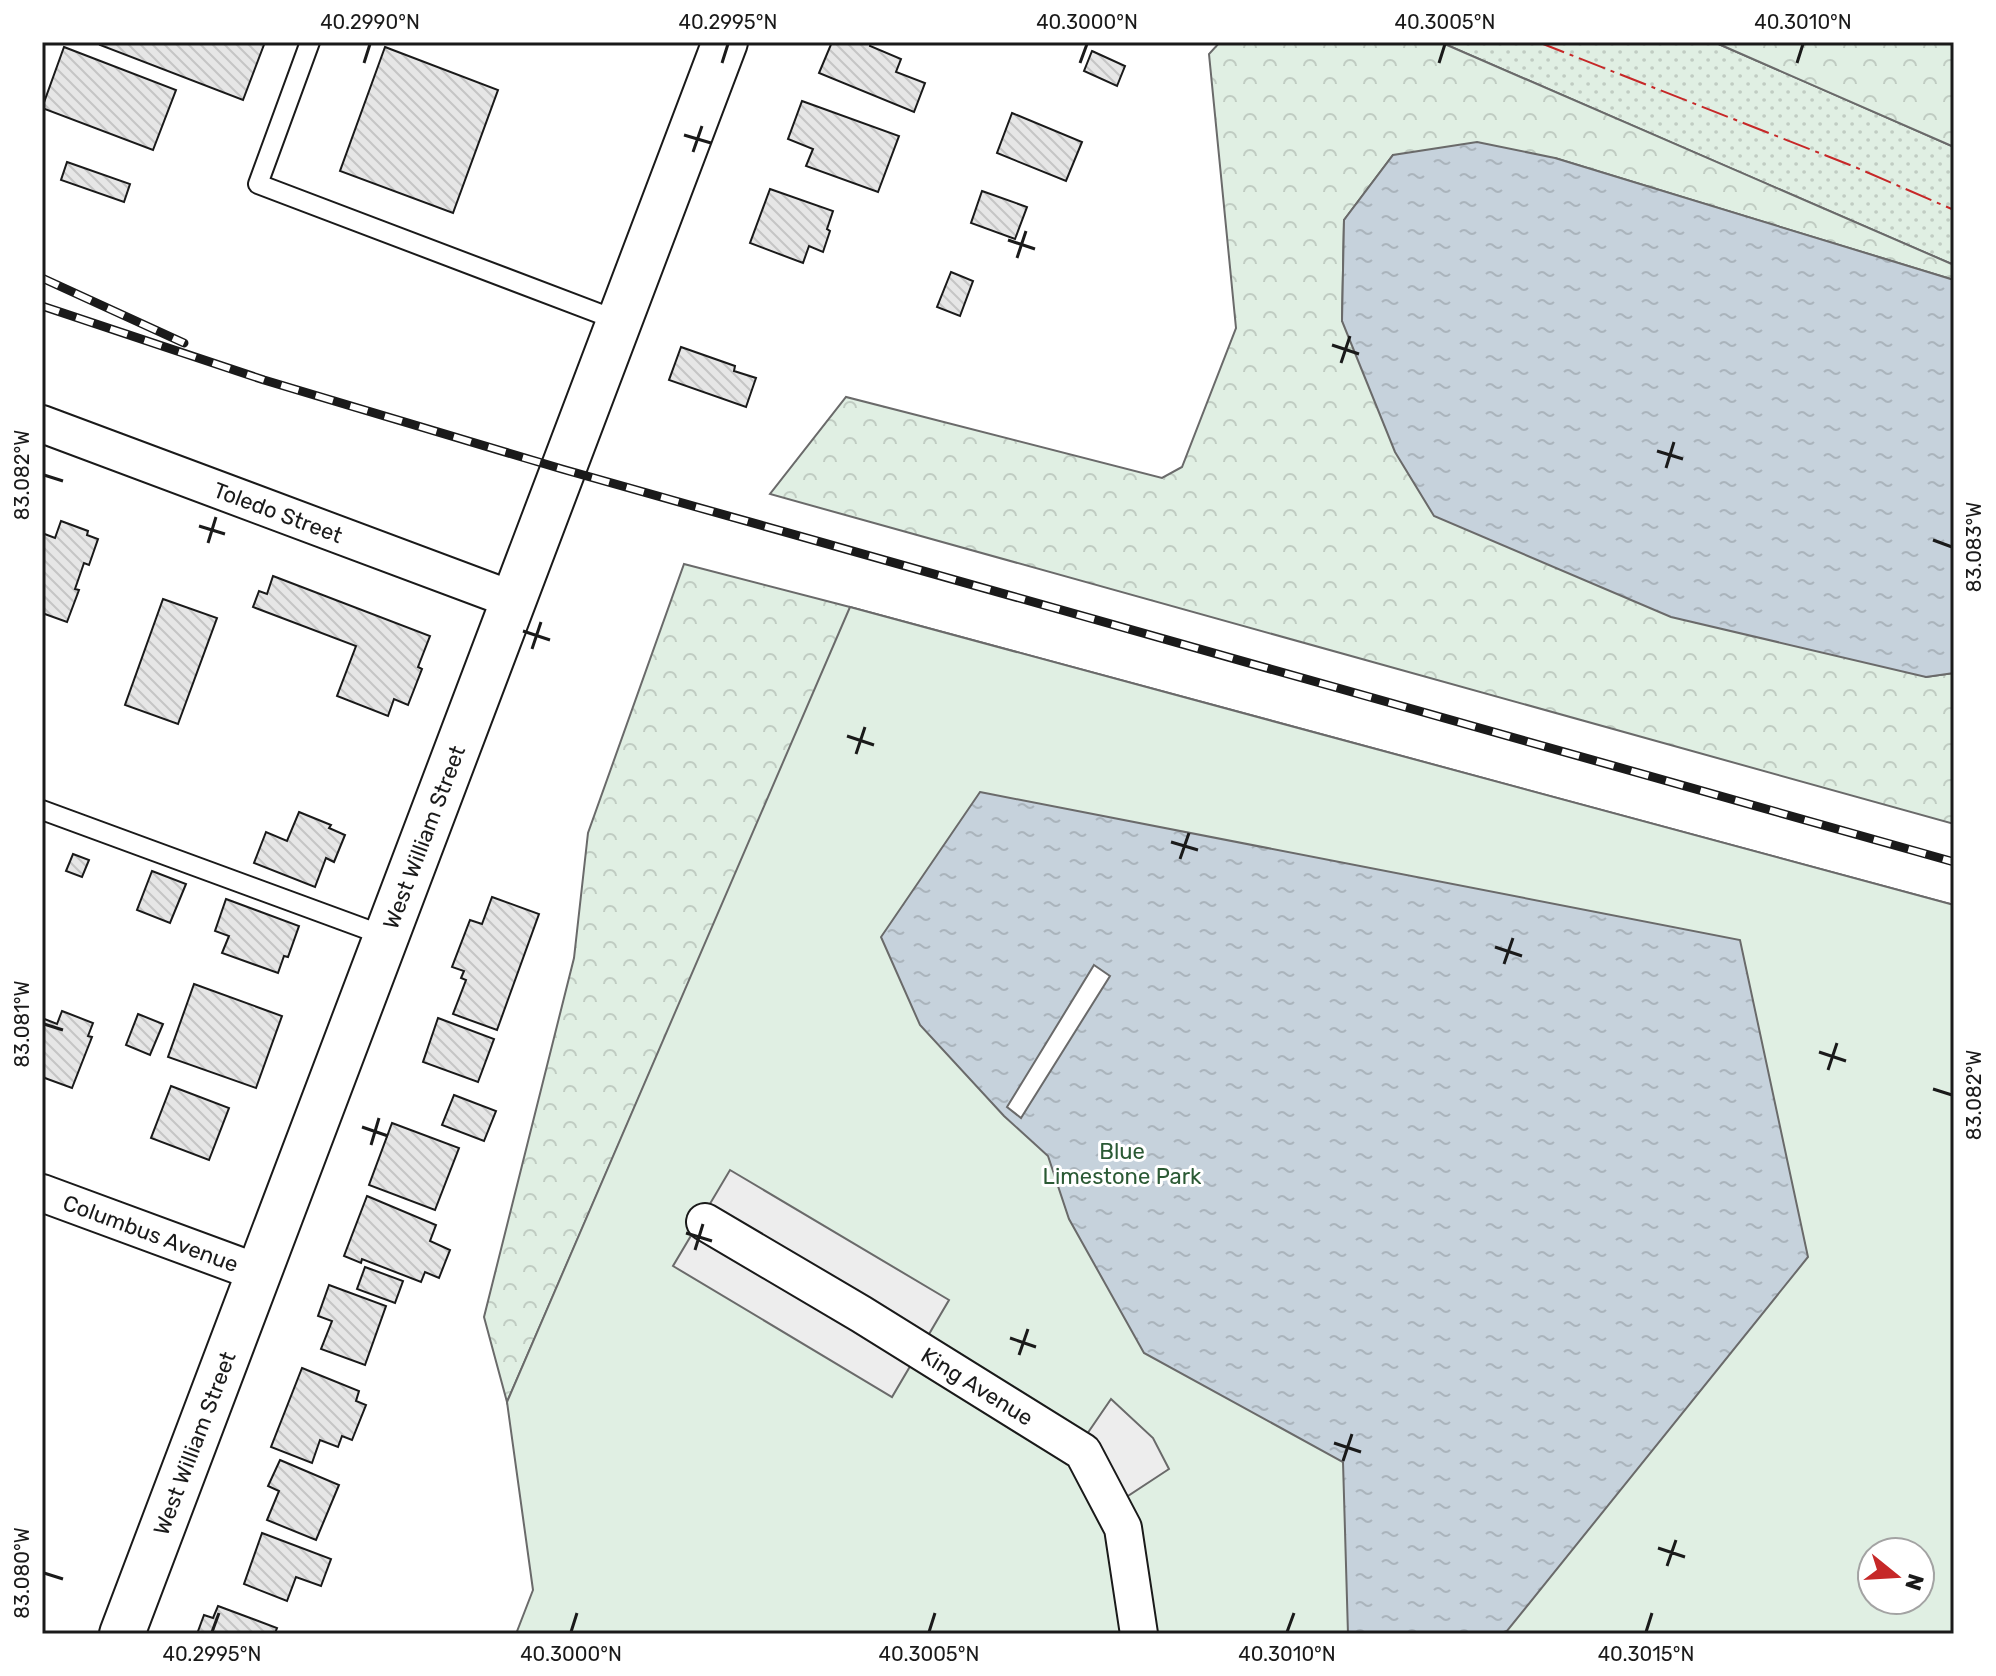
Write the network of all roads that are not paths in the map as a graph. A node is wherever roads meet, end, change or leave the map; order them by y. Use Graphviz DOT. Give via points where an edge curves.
graph roads {
  1 [pos="310,42"];
  2 [pos="725,42"];
  3 [pos="619,321"];
  4 [pos="42,424"];
  5 [pos="513,600"];
  6 [pos="42,810"];
  7 [pos="385,936"];
  8 [pos="42,1193"];
  9 [pos="705,1222"];
  10 [pos="259,1273"];
  11 [pos="122,1634"];
  12 [pos="1139,1634"];
  1 -- 3 [label="lane" via="258,184"];
  2 -- 3 [label="highway, West William Street"];
  3 -- 5 [label="highway, West William Street"];
  4 -- 5 [label="street, Toledo Street"];
  5 -- 7 [label="highway, West William Street"];
  6 -- 7 [label="lane"];
  7 -- 10 [label="highway, West William Street"];
  8 -- 10 [label="street, Columbus Avenue"];
  9 -- 12 [label="street, King Avenue" via="1083,1452 1123,1528"];
  10 -- 11 [label="highway, West William Street"];
}
